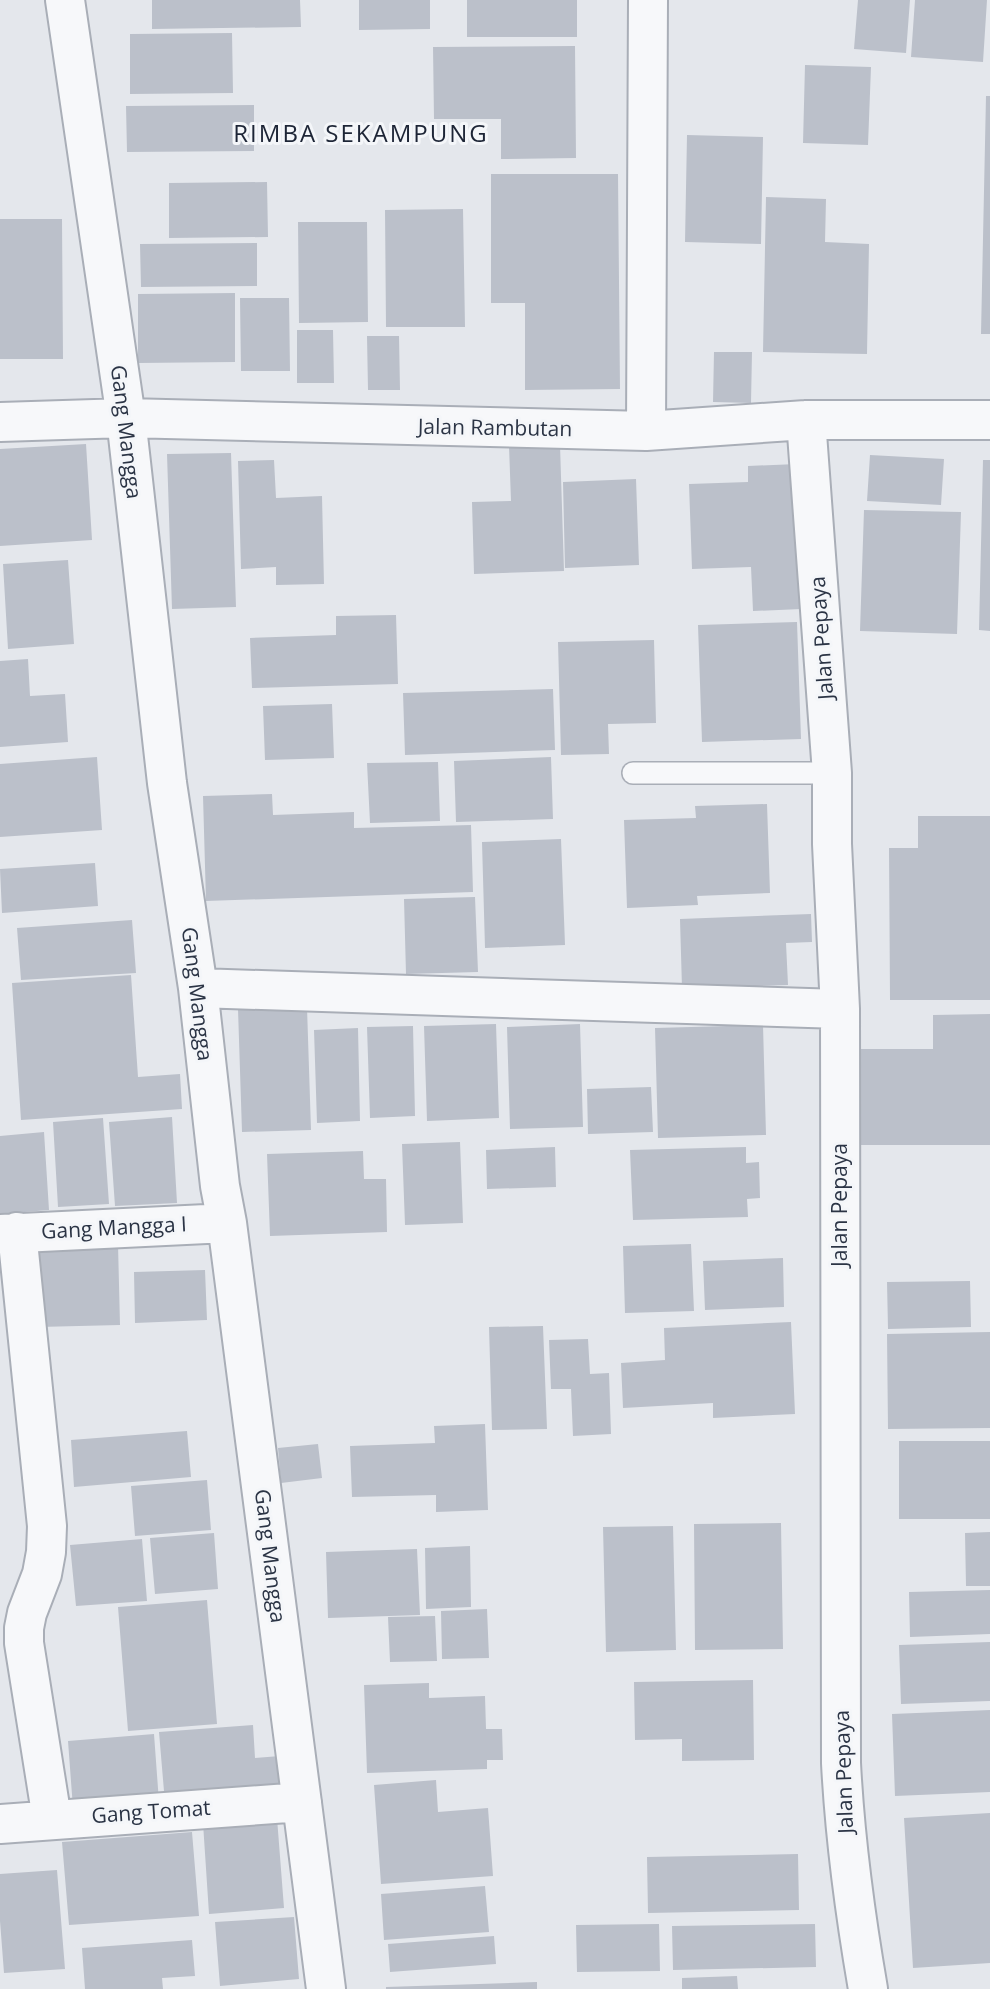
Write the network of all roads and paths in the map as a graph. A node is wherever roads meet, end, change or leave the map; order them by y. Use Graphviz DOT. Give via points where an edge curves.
graph roads {
  1 [pos="65,0"];
  2 [pos="648,0"];
  3 [pos="126,418"];
  4 [pos="806,419"];
  5 [pos="990,421"];
  6 [pos="0,422"];
  7 [pos="646,431"];
  8 [pos="832,773"];
  9 [pos="633,774"];
  10 [pos="198,988"];
  11 [pos="840,1009"];
  12 [pos="227,1223"];
  13 [pos="9,1233"];
  14 [pos="302,1802"];
  15 [pos="52,1819"];
  16 [pos="0,1824"];
  17 [pos="327,1989"];
  18 [pos="868,1989"];
  1 -- 3 [label="street, Gang Mangga"];
  2 -- 7 [label="street"];
  3 -- 6 [label="street, Jalan Rambutan"];
  3 -- 7 [label="street, Jalan Rambutan"];
  3 -- 10 [label="street, Gang Mangga" via="167,783"];
  4 -- 5 [label="street, Jalan Rambutan"];
  4 -- 7 [label="street, Jalan Rambutan"];
  4 -- 8 [label="street, Jalan Pepaya"];
  8 -- 9 [label="lane"];
  8 -- 11 [label="street, Jalan Pepaya"];
  10 -- 11 [label="street"];
  10 -- 12 [label="street, Gang Mangga"];
  11 -- 18 [label="street, Jalan Pepaya" via="841,1763 851,1888"];
  12 -- 13 [label="street, Gang Mangga I"];
  12 -- 14 [label="street, Gang Mangga"];
  13 -- 15 [label="street" via="47,1527 44,1563 27,1613 24,1643"];
  14 -- 15 [label="street, Gang Tomat"];
  14 -- 17 [label="street, Gang Mangga"];
  15 -- 16 [label="street, Gang Tomat"];
}
